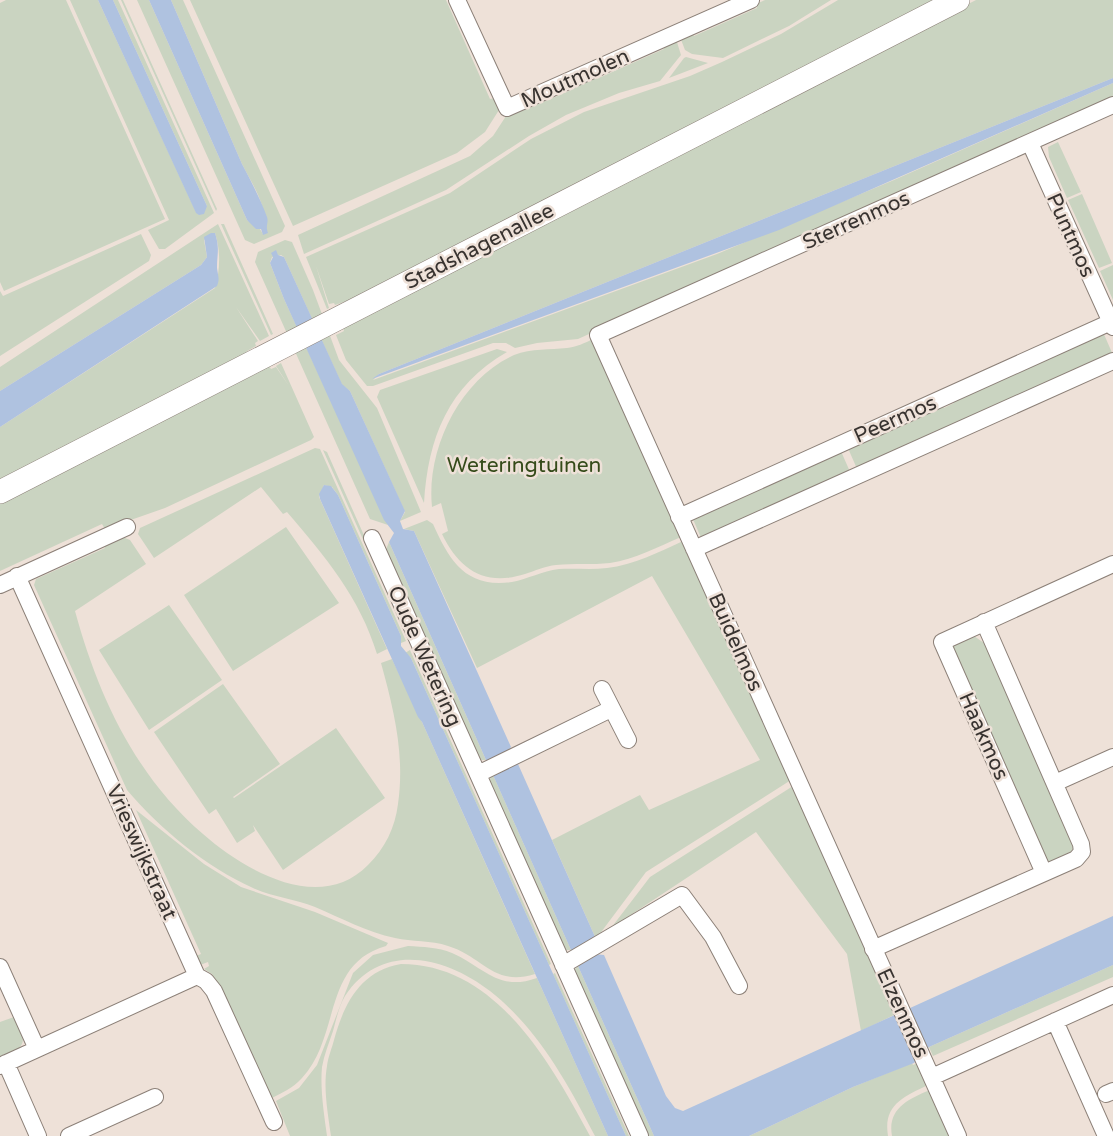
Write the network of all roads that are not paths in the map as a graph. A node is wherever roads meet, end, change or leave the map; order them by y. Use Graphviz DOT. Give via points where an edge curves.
graph roads {
  1 [pos="457,0"];
  2 [pos="751,0"];
  3 [pos="958,0"];
  4 [pos="1113,105"];
  5 [pos="1030,143"];
  6 [pos="1112,325"];
  7 [pos="598,335"];
  8 [pos="1113,361"];
  9 [pos="0,492"];
  10 [pos="679,517"];
  11 [pos="127,527"];
  12 [pos="372,538"];
  13 [pos="694,549"];
  14 [pos="1113,564"];
  15 [pos="18,576"];
  16 [pos="0,585"];
  17 [pos="984,622"];
  18 [pos="602,689"];
  19 [pos="611,709"];
  20 [pos="628,740"];
  21 [pos="1113,757"];
  22 [pos="485,771"];
  23 [pos="1055,783"];
  24 [pos="1044,873"];
  25 [pos="873,949"];
  26 [pos="562,965"];
  27 [pos="0,967"];
  28 [pos="197,976"];
  29 [pos="739,986"];
  30 [pos="1113,995"];
  31 [pos="1055,1021"];
  32 [pos="37,1049"];
  33 [pos="3,1065"];
  34 [pos="932,1077"];
  35 [pos="155,1097"];
  36 [pos="274,1122"];
  37 [pos="38,1136"];
  38 [pos="69,1136"];
  39 [pos="640,1136"];
  40 [pos="958,1136"];
  41 [pos="1106,1136"];
  1 -- 2 [label="street, Moutmolen" via="507,108"];
  3 -- 9 [label="main road, Stadshagenallee"];
  4 -- 5 [label="street, Sterrenmos"];
  5 -- 6 [label="street, Puntmos"];
  5 -- 7 [label="street, Sterrenmos"];
  6 -- 10 [label="street, Peermos"];
  7 -- 10 [label="street, Buidelmos"];
  8 -- 13 [label="street, Peermos"];
  10 -- 13 [label="street, Buidelmos"];
  11 -- 15 [label="street"];
  12 -- 22 [label="street, Oude Wetering"];
  13 -- 25 [label="street, Buidelmos"];
  14 -- 17 [label="street, Haakmos"];
  15 -- 16 [label="street"];
  15 -- 28 [label="street, Vrieswijkstraat"];
  17 -- 23 [label="street"];
  17 -- 24 [label="street, Haakmos" via="942,642"];
  18 -- 19 [label="street"];
  19 -- 20 [label="street"];
  19 -- 22 [label="street"];
  21 -- 23 [label="street"];
  22 -- 26 [label="street, Oude Wetering"];
  23 -- 24 [label="street" via="1082,852"];
  24 -- 25 [label="street"];
  25 -- 34 [label="street, Elzenmos"];
  26 -- 29 [label="street" via="682,895 713,937"];
  26 -- 39 [label="street, Oude Wetering"];
  27 -- 32 [label="street"];
  28 -- 32 [label="street"];
  28 -- 36 [label="street, Vrieswijkstraat" via="215,991"];
  30 -- 31 [label="street, Elzenmos"];
  31 -- 34 [label="street, Elzenmos"];
  31 -- 41 [label="street"];
  32 -- 33 [label="street"];
  33 -- 37 [label="street"];
  34 -- 40 [label="street, Elzenmos"];
  35 -- 38 [label="street"];
}
